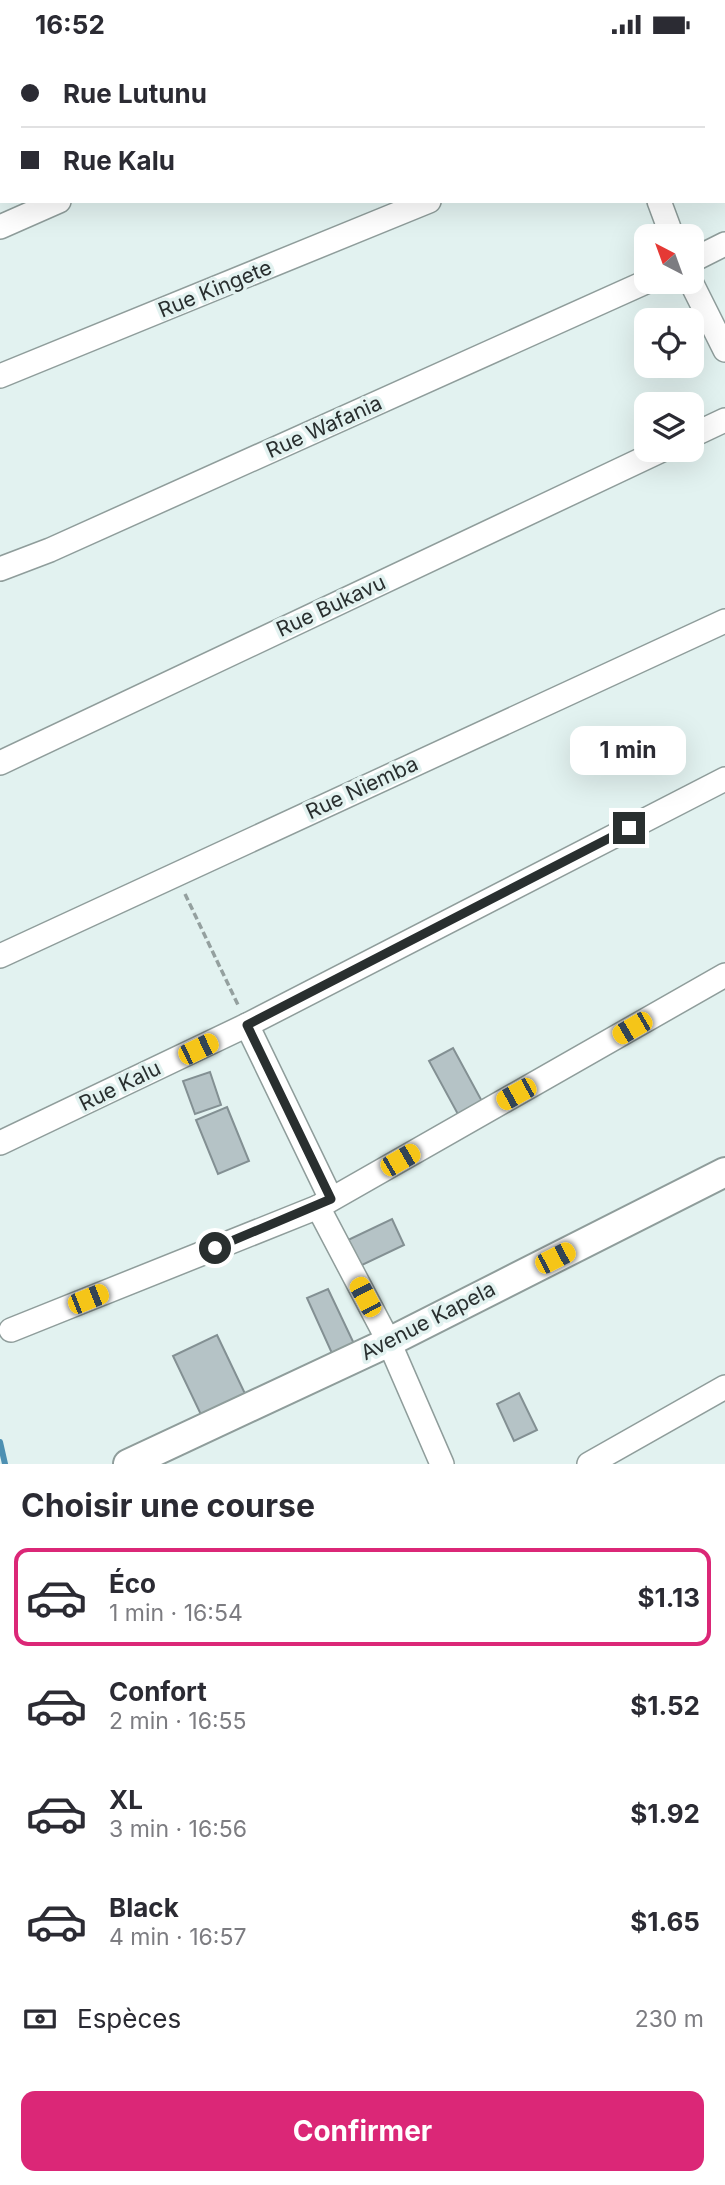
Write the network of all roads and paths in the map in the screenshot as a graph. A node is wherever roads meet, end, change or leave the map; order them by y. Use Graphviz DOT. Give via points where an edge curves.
graph roads {
  1 [pos="54,203"];
  2 [pos="424,203"];
  3 [pos="660,203"];
  4 [pos="668,224"];
  5 [pos="0,227"];
  6 [pos="725,244"];
  7 [pos="704,254"];
  8 [pos="634,287"];
  9 [pos="697,294"];
  10 [pos="725,350"];
  11 [pos="0,376"];
  12 [pos="725,420"];
  13 [pos="704,430"];
  14 [pos="637,462"];
  15 [pos="0,569"];
  16 [pos="725,621"];
  17 [pos="0,763"];
  18 [pos="725,779"];
  19 [pos="176,875"];
  20 [pos="0,956"];
  21 [pos="725,975"];
  22 [pos="247,1025"];
  23 [pos="0,1143"];
  24 [pos="725,1172"];
  25 [pos="324,1203"];
  26 [pos="11,1330"];
  27 [pos="389,1342"];
  28 [pos="725,1387"];
  29 [pos="128,1464"];
  30 [pos="442,1464"];
  31 [pos="589,1464"];
  1 -- 5 [label="street"];
  2 -- 11 [label="street, Rue Kingete"];
  3 -- 4 [label="street"];
  6 -- 7 [label="street"];
  8 -- 15 [label="street, Rue Wafania"];
  9 -- 10 [label="street"];
  12 -- 13 [label="street"];
  14 -- 17 [label="street, Rue Bukavu"];
  16 -- 19 [label="street, Rue Niemba"];
  18 -- 22 [label="street, Rue Kalu"];
  19 -- 20 [label="street, Rue Niemba"];
  19 -- 22 [label="path"];
  21 -- 25 [label="street"];
  22 -- 23 [label="street, Rue Kalu"];
  22 -- 25 [label="street"];
  24 -- 27 [label="street, Avenue Kapela"];
  25 -- 26 [label="street"];
  25 -- 27 [label="street"];
  27 -- 29 [label="street, Avenue Kapela"];
  27 -- 30 [label="street"];
  28 -- 31 [label="street"];
}
